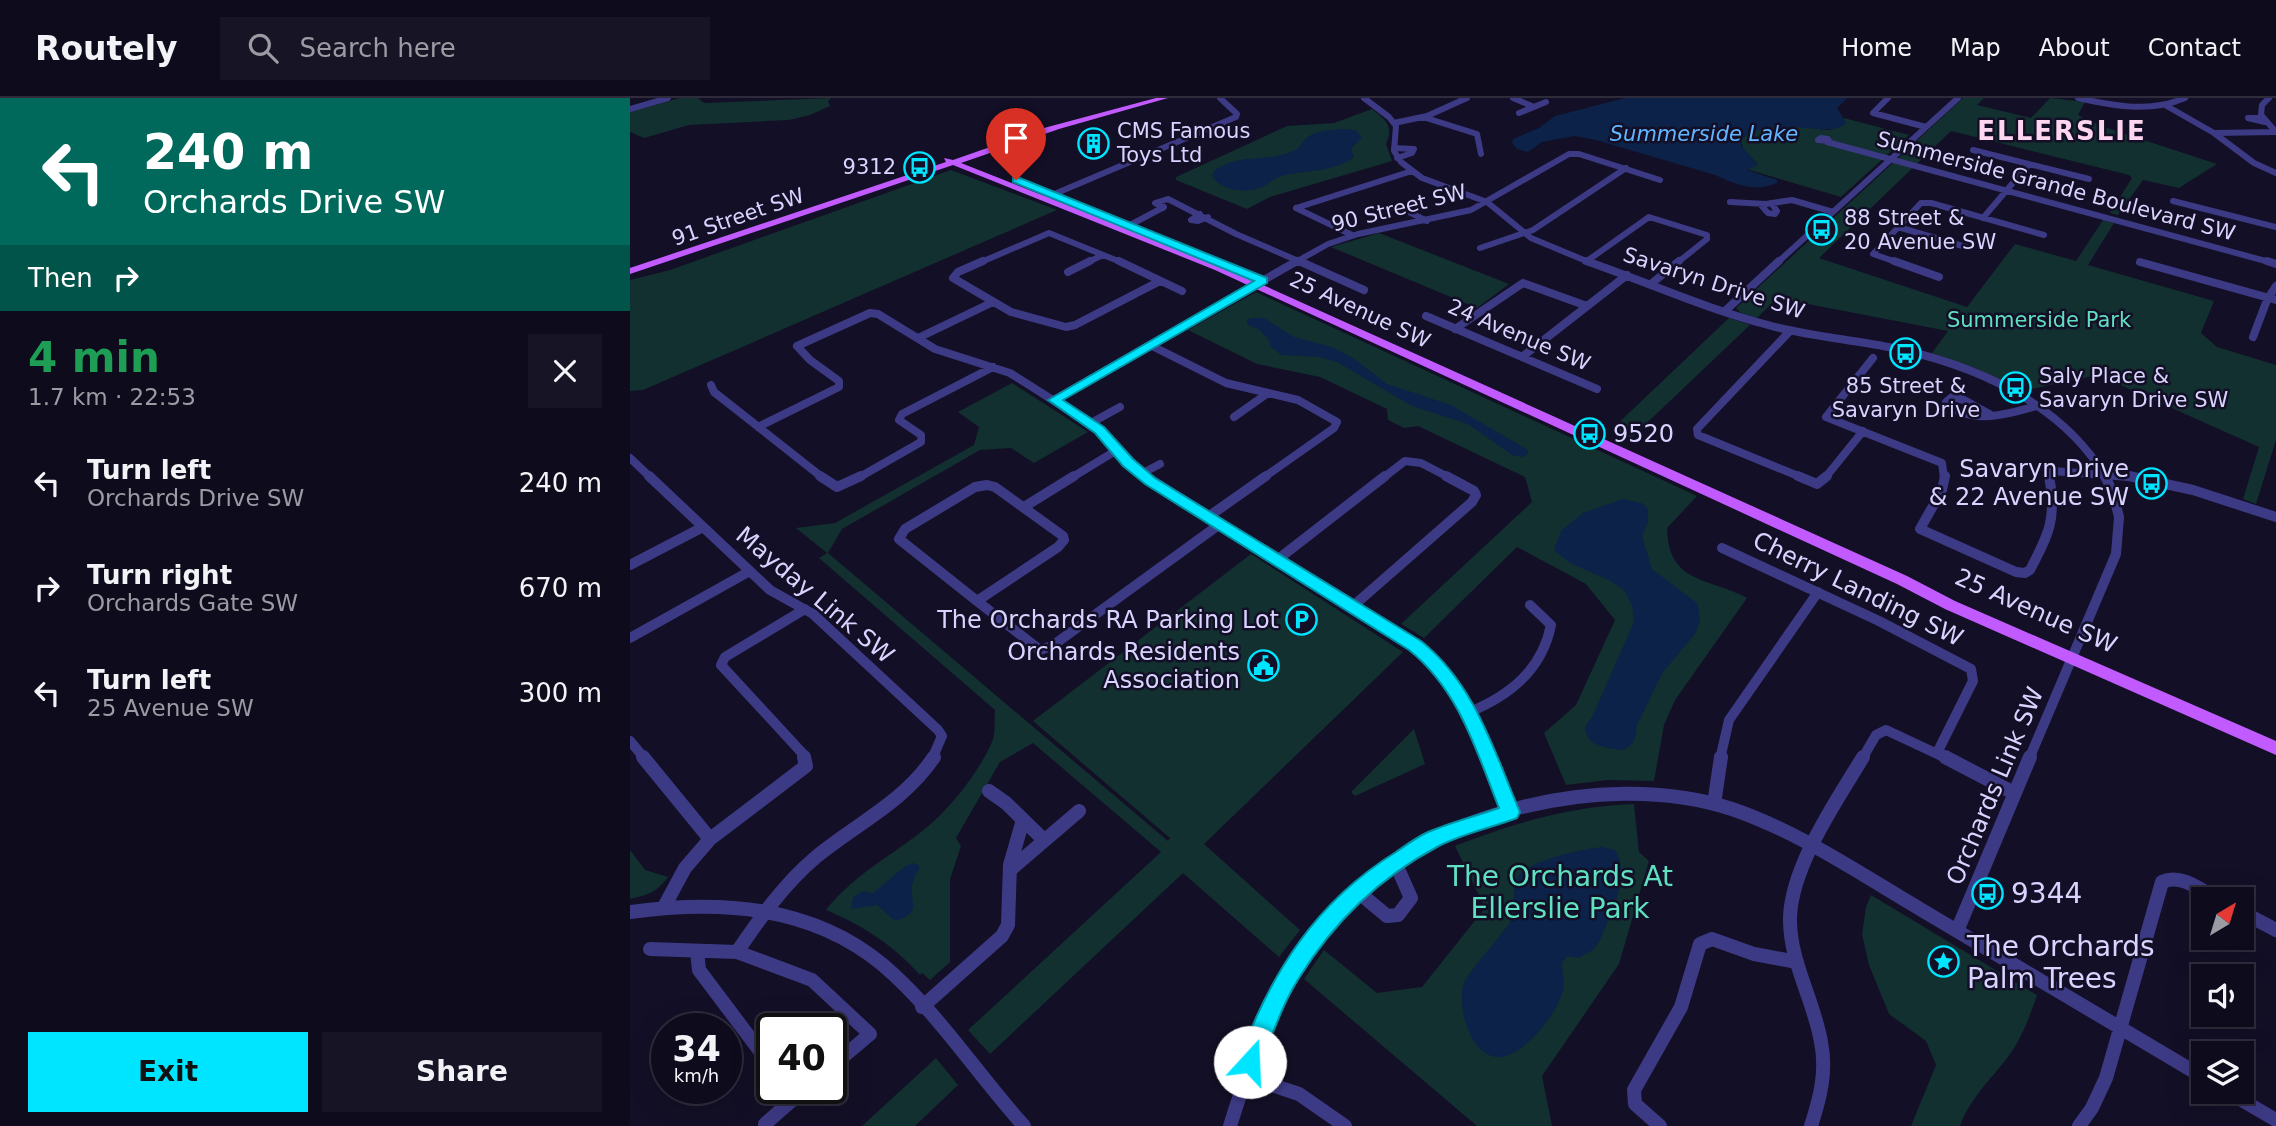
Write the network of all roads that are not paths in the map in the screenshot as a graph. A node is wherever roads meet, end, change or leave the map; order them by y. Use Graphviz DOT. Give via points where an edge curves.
graph roads {
  1 [pos="668,98"];
  2 [pos="1164,98"];
  3 [pos="1220,98"];
  4 [pos="1364,98"];
  5 [pos="1467,98"];
  6 [pos="1513,98"];
  7 [pos="1888,98"];
  8 [pos="1954,98"];
  9 [pos="2078,98"];
  10 [pos="2185,98"];
  11 [pos="2269,98"];
  12 [pos="2092,99"];
  13 [pos="2102,101"];
  14 [pos="1546,102"];
  15 [pos="2165,102"];
  16 [pos="2263,104"];
  17 [pos="1534,107"];
  18 [pos="2276,107"];
  19 [pos="630,109"];
  20 [pos="1519,113"];
  21 [pos="1426,116"];
  22 [pos="1394,123"];
  23 [pos="1926,127"];
  24 [pos="1056,128"];
  25 [pos="2275,132"];
  26 [pos="2214,133"];
  27 [pos="1828,141"];
  28 [pos="1005,145"];
  29 [pos="1394,148"];
  30 [pos="1973,150"];
  31 [pos="1481,154"];
  32 [pos="1397,158"];
  33 [pos="954,159"];
  34 [pos="1892,159"];
  35 [pos="2029,164"];
  36 [pos="984,167"];
  37 [pos="1626,168"];
  38 [pos="1412,171"];
  39 [pos="2276,173"];
  40 [pos="2089,179"];
  41 [pos="1660,180"];
  42 [pos="2007,190"];
  43 [pos="1049,197"];
  44 [pos="2173,201"];
  45 [pos="1488,202"];
  46 [pos="1730,202"];
  47 [pos="1771,203"];
  48 [pos="1760,204"];
  49 [pos="1407,211"];
  50 [pos="1833,212"];
  51 [pos="1983,218"];
  52 [pos="1427,221"];
  53 [pos="1130,225"];
  54 [pos="1898,227"];
  55 [pos="2276,227"];
  56 [pos="1524,234"];
  57 [pos="1352,235"];
  58 [pos="2044,235"];
  59 [pos="1966,247"];
  60 [pos="1480,248"];
  61 [pos="1103,255"];
  62 [pos="1298,261"];
  63 [pos="1587,261"];
  64 [pos="2140,262"];
  65 [pos="2276,262"];
  66 [pos="630,271"];
  67 [pos="1068,272"];
  68 [pos="1627,275"];
  69 [pos="1939,277"];
  70 [pos="1160,281"];
  71 [pos="1259,283"];
  72 [pos="1651,284"];
  73 [pos="2276,286"];
  74 [pos="1364,290"];
  75 [pos="1182,292"];
  76 [pos="2272,298"];
  77 [pos="993,302"];
  78 [pos="1587,306"];
  79 [pos="1725,311"];
  80 [pos="1426,316"];
  81 [pos="1455,329"];
  82 [pos="1790,331"];
  83 [pos="2253,337"];
  84 [pos="918,338"];
  85 [pos="1150,345"];
  86 [pos="1522,357"];
  87 [pos="1873,358"];
  88 [pos="993,367"];
  89 [pos="710,385"];
  90 [pos="1597,389"];
  91 [pos="1268,393"];
  92 [pos="1054,400"];
  93 [pos="2036,406"];
  94 [pos="1120,407"];
  95 [pos="1991,415"];
  96 [pos="1234,416"];
  97 [pos="1091,424"];
  98 [pos="758,427"];
  99 [pos="1863,431"];
  100 [pos="1117,450"];
  101 [pos="630,458"];
  102 [pos="1160,464"];
  103 [pos="2103,472"];
  104 [pos="1141,474"];
  105 [pos="1024,508"];
  106 [pos="1208,517"];
  107 [pos="2276,517"];
  108 [pos="1220,524"];
  109 [pos="703,527"];
  110 [pos="1722,548"];
  111 [pos="1277,560"];
  112 [pos="630,565"];
  113 [pos="750,571"];
  114 [pos="1818,592"];
  115 [pos="976,602"];
  116 [pos="1530,605"];
  117 [pos="1352,607"];
  118 [pos="806,609"];
  119 [pos="630,638"];
  120 [pos="2073,655"];
  121 [pos="1470,712"];
  122 [pos="630,741"];
  123 [pos="2276,748"];
  124 [pos="1937,753"];
  125 [pos="989,792"];
  126 [pos="2014,793"];
  127 [pos="1714,804"];
  128 [pos="1079,811"];
  129 [pos="1510,812"];
  130 [pos="1023,820"];
  131 [pos="710,839"];
  132 [pos="1044,840"];
  133 [pos="1814,846"];
  134 [pos="1395,862"];
  135 [pos="1010,870"];
  136 [pos="2193,887"];
  137 [pos="1357,891"];
  138 [pos="664,907"];
  139 [pos="767,910"];
  140 [pos="630,912"];
  141 [pos="2254,918"];
  142 [pos="2276,930"];
  143 [pos="1957,931"];
  144 [pos="650,949"];
  145 [pos="697,951"];
  146 [pos="737,952"];
  147 [pos="1797,962"];
  148 [pos="922,1007"];
  149 [pos="2120,1028"];
  150 [pos="756,1046"];
  151 [pos="847,1053"];
  152 [pos="2191,1070"];
  153 [pos="1245,1076"];
  154 [pos="784,1104"];
  155 [pos="2249,1104"];
  156 [pos="2276,1120"];
  157 [pos="765,1124"];
  158 [pos="1022,1125"];
  159 [pos="1230,1126"];
  160 [pos="1345,1126"];
  161 [pos="1660,1126"];
  162 [pos="1811,1126"];
  163 [pos="2079,1126"];
  1 -- 19 [label="street"];
  2 -- 24 [label="main road, 91 Street SW"];
  3 -- 43 [label="street" via="1237,116"];
  4 -- 22 [label="street"];
  5 -- 21 [label="street"];
  6 -- 17 [label="street"];
  7 -- 23 [label="street" via="1873,113"];
  8 -- 23 [label="street"];
  9 -- 12 [label="street"];
  10 -- 15 [label="street"];
  11 -- 16 [label="street"];
  12 -- 13 [label="street"];
  13 -- 15 [label="street" via="2132,106"];
  14 -- 17 [label="street"];
  15 -- 26 [label="street"];
  16 -- 18 [label="street"];
  16 -- 25 [label="street" via="2264,120"];
  17 -- 20 [label="street"];
  21 -- 22 [label="street"];
  21 -- 31 [label="street" via="1478,135"];
  22 -- 29 [label="street"];
  23 -- 34 [label="street"];
  24 -- 28 [label="main road, 91 Street SW"];
  24 -- 33 [label="main road, 91 Street SW"];
  25 -- 26 [label="street"];
  26 -- 39 [label="street" via="2250,161"];
  27 -- 34 [label="street, Summerside Grande Boulevard SW"];
  28 -- 33 [label="main road, 91 Street SW"];
  28 -- 36 [label="main road" via="982,158"];
  29 -- 32 [label="street"];
  29 -- 32 [label="street" via="1414,149"];
  30 -- 35 [label="street"];
  32 -- 38 [label="street, Savaryn Drive SW"];
  33 -- 36 [label="main road, 25 Avenue SW"];
  33 -- 43 [label="main road, 25 Avenue SW"];
  33 -- 66 [label="main road, 91 Street SW"];
  34 -- 42 [label="street, Summerside Grande Boulevard SW"];
  34 -- 50 [label="street"];
  35 -- 40 [label="street"];
  35 -- 42 [label="street"];
  36 -- 43 [label="main road, 25 Avenue SW"];
  37 -- 41 [label="street, 90 Street SW"];
  37 -- 45 [label="street, 90 Street SW" via="1571,153"];
  37 -- 56 [label="street"];
  38 -- 45 [label="street, Savaryn Drive SW"];
  38 -- 57 [label="street" via="1296,208"];
  42 -- 51 [label="street"];
  42 -- 65 [label="street, Summerside Grande Boulevard SW"];
  43 -- 53 [label="main road, 25 Avenue SW"];
  43 -- 71 [label="main road, 25 Avenue SW"];
  44 -- 55 [label="street"];
  45 -- 52 [label="street, 90 Street SW"];
  45 -- 56 [label="street, Savaryn Drive SW"];
  46 -- 48 [label="street"];
  47 -- 48 [label="street"];
  47 -- 48 [label="street" via="1775,214"];
  47 -- 50 [label="street" via="1794,201"];
  49 -- 52 [label="street"];
  50 -- 79 [label="street"];
  51 -- 54 [label="street" via="1924,202"];
  51 -- 58 [label="street"];
  52 -- 57 [label="street, 90 Street SW"];
  53 -- 62 [label="street" via="1163,208 1154,203 1167,198"];
  53 -- 71 [label="main road, 25 Avenue SW"];
  54 -- 59 [label="street"];
  54 -- 69 [label="street" via="1873,255"];
  56 -- 60 [label="street"];
  56 -- 63 [label="street, Savaryn Drive SW"];
  57 -- 62 [label="street, 90 Street SW"];
  61 -- 67 [label="street"];
  61 -- 70 [label="street"];
  61 -- 77 [label="street" via="1045,234 953,275 955,281"];
  62 -- 71 [label="street, 90 Street SW"];
  62 -- 74 [label="street"];
  63 -- 68 [label="street, Savaryn Drive SW"];
  63 -- 72 [label="street" via="1648,217 1707,235"];
  64 -- 76 [label="street"];
  68 -- 72 [label="street, Savaryn Drive SW"];
  68 -- 78 [label="street"];
  70 -- 75 [label="street"];
  70 -- 77 [label="street" via="1071,327 1016,314"];
  71 -- 85 [label="street, 90 Street SW"];
  71 -- 120 [label="main road, 25 Avenue SW"];
  72 -- 79 [label="street, Savaryn Drive SW"];
  73 -- 76 [label="street"];
  76 -- 83 [label="street"];
  77 -- 84 [label="street"];
  78 -- 81 [label="street" via="1523,283"];
  78 -- 86 [label="street"];
  79 -- 82 [label="street, Savaryn Drive SW"];
  80 -- 81 [label="street, 24 Avenue SW"];
  81 -- 86 [label="street, 24 Avenue SW"];
  82 -- 93 [label="street, Savaryn Drive SW" via="1927,356 1988,379"];
  82 -- 99 [label="street" via="1697,433 1817,484"];
  84 -- 88 [label="street" via="944,353"];
  84 -- 98 [label="street" via="873,313 798,345 804,356 841,385"];
  85 -- 91 [label="street" via="1226,383"];
  85 -- 92 [label="street, 90 Street SW"];
  86 -- 90 [label="street, 24 Avenue SW"];
  87 -- 99 [label="street" via="1827,412 1830,420"];
  88 -- 92 [label="street"];
  88 -- 98 [label="street" via="902,414 899,420 920,435 921,442 842,486 830,484"];
  89 -- 98 [label="street"];
  91 -- 96 [label="street"];
  91 -- 106 [label="street" via="1305,403 1331,416 1336,426"];
  92 -- 97 [label="street"];
  93 -- 95 [label="street"];
  93 -- 103 [label="street, Savaryn Drive SW" via="2075,438"];
  94 -- 97 [label="street"];
  97 -- 100 [label="street"];
  99 -- 103 [label="street" via="1941,463 1941,494 1920,529 2016,572 2025,573 2035,561 2054,517 2049,473"];
  100 -- 104 [label="street"];
  100 -- 105 [label="street"];
  101 -- 109 [label="street, Mayday Link SW"];
  102 -- 104 [label="street"];
  103 -- 107 [label="street" via="2184,486"];
  103 -- 120 [label="street, Savaryn Drive SW" via="2117,506 2120,540"];
  104 -- 106 [label="street"];
  105 -- 115 [label="street" via="1064,540"];
  105 -- 115 [label="street" via="995,487 982,485 899,535 900,541"];
  106 -- 108 [label="street"];
  108 -- 111 [label="street"];
  108 -- 115 [label="street" via="1048,649 1033,647"];
  109 -- 112 [label="street"];
  109 -- 113 [label="street, Mayday Link SW"];
  110 -- 114 [label="street, Cherry Landing SW"];
  111 -- 117 [label="street"];
  111 -- 117 [label="street" via="1405,461 1421,463 1474,491 1472,502"];
  113 -- 118 [label="street, Mayday Link SW" via="770,590"];
  113 -- 119 [label="street"];
  114 -- 124 [label="street, Cherry Landing SW" via="1973,672 1973,681"];
  114 -- 127 [label="street" via="1729,720"];
  116 -- 121 [label="street" via="1551,625 1537,659 1507,694"];
  117 -- 121 [label="street" via="1427,654 1451,680"];
  118 -- 131 [label="street" via="725,657 721,665 804,755 806,766"];
  118 -- 139 [label="street, Mayday Link SW" via="938,730 942,740 904,792 816,857"];
  120 -- 123 [label="main road, 25 Avenue SW"];
  120 -- 126 [label="street, Orchards Link SW"];
  121 -- 129 [label="street"];
  122 -- 131 [label="street"];
  124 -- 126 [label="street"];
  124 -- 133 [label="street" via="1894,732 1881,731"];
  125 -- 130 [label="street"];
  126 -- 143 [label="street, Orchards Link SW"];
  127 -- 129 [label="street" via="1667,794 1611,792"];
  127 -- 133 [label="street" via="1759,819"];
  128 -- 132 [label="street"];
  129 -- 134 [label="street" via="1432,839"];
  130 -- 132 [label="street"];
  130 -- 135 [label="street"];
  131 -- 138 [label="street" via="685,868"];
  132 -- 135 [label="street"];
  133 -- 143 [label="street"];
  133 -- 147 [label="street" via="1798,878 1791,907"];
  134 -- 137 [label="street"];
  134 -- 137 [label="street" via="1411,898 1398,915 1387,915"];
  135 -- 148 [label="street" via="1008,925 1002,936"];
  136 -- 149 [label="street" via="2169,877 2162,881"];
  137 -- 153 [label="street" via="1325,923 1290,972"];
  138 -- 139 [label="street" via="727,905"];
  138 -- 140 [label="street"];
  139 -- 146 [label="street"];
  139 -- 148 [label="street" via="842,936 882,964"];
  141 -- 142 [label="street"];
  143 -- 149 [label="street"];
  144 -- 145 [label="street"];
  145 -- 146 [label="street"];
  145 -- 150 [label="street" via="699,970"];
  146 -- 151 [label="street" via="812,980 870,1034"];
  147 -- 161 [label="street" via="1764,957 1712,939 1700,944 1681,1007 1634,1090 1635,1104"];
  147 -- 162 [label="street" via="1830,1064"];
  148 -- 158 [label="street"];
  149 -- 152 [label="street"];
  149 -- 163 [label="street" via="2103,1087"];
  153 -- 159 [label="street"];
  153 -- 160 [label="street" via="1291,1090"];
  154 -- 157 [label="street"];
  155 -- 156 [label="street"];
}
